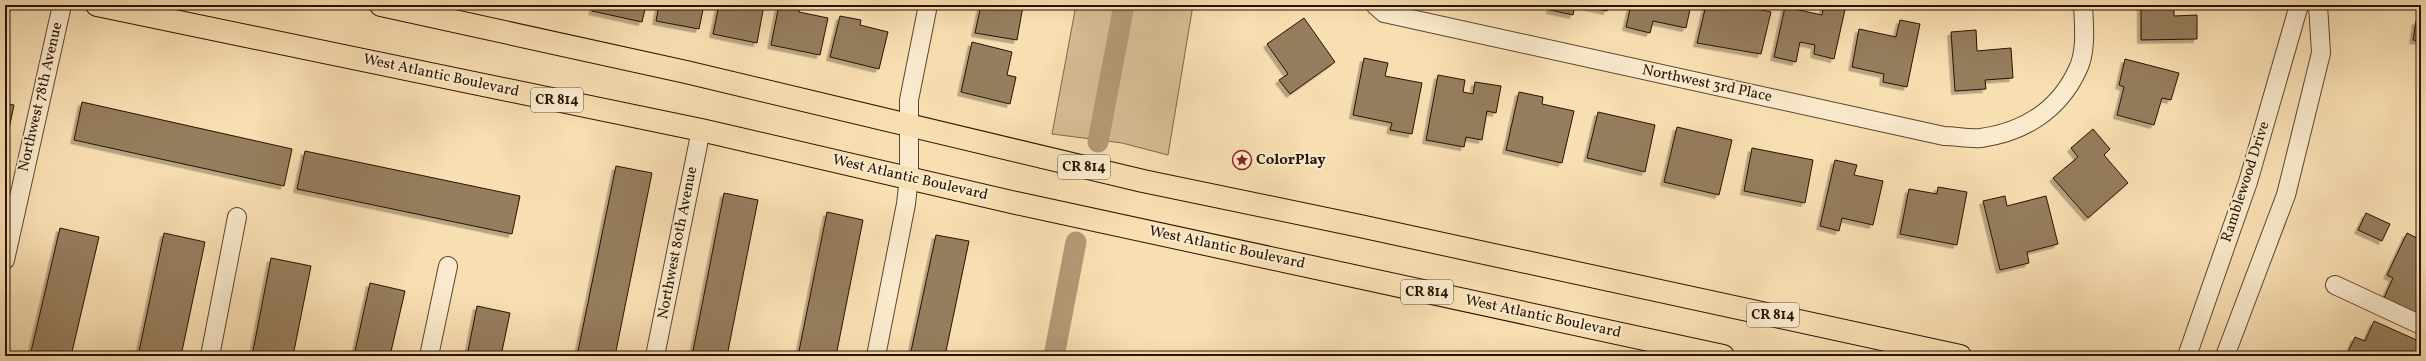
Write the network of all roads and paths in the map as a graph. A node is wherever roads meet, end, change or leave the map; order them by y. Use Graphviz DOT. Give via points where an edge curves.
graph roads {
  1 [pos="62,5"];
  2 [pos="97,5"];
  3 [pos="381,5"];
  4 [pos="928,5"];
  5 [pos="1375,5"];
  6 [pos="2083,5"];
  7 [pos="2299,5"];
  8 [pos="2318,5"];
  9 [pos="909,125"];
  10 [pos="701,130"];
  11 [pos="909,177"];
  12 [pos="237,217"];
  13 [pos="5,260"];
  14 [pos="448,266"];
  15 [pos="2335,285"];
  16 [pos="2421,325"];
  17 [pos="210,356"];
  18 [pos="429,356"];
  19 [pos="655,356"];
  20 [pos="876,356"];
  21 [pos="1723,356"];
  22 [pos="1960,356"];
  23 [pos="2187,356"];
  24 [pos="2226,356"];
  1 -- 13 [label="street, Northwest 78th Avenue"];
  2 -- 10 [label="main road, West Atlantic Boulevard / CR 814"];
  3 -- 9 [label="main road, CR 814" via="686,72"];
  4 -- 9 [label="street" via="909,100"];
  5 -- 6 [label="street, Northwest 3rd Place" via="1384,13 1944,136 1979,138 2015,131 2040,117 2063,93 2078,71 2085,37"];
  7 -- 23 [label="street, Ramblewood Drive" via="2248,182"];
  8 -- 24 [label="street" via="2321,53 2286,195"];
  9 -- 11 [label="street"];
  9 -- 22 [label="main road, CR 814" via="1142,181"];
  10 -- 11 [label="main road, West Atlantic Boulevard / CR 814"];
  10 -- 19 [label="street, Northwest 80th Avenue"];
  11 -- 20 [label="street"];
  11 -- 21 [label="main road, West Atlantic Boulevard / CR 814" via="1016,203"];
  12 -- 17 [label="street"];
  14 -- 18 [label="street"];
  15 -- 16 [label="street"];
}
